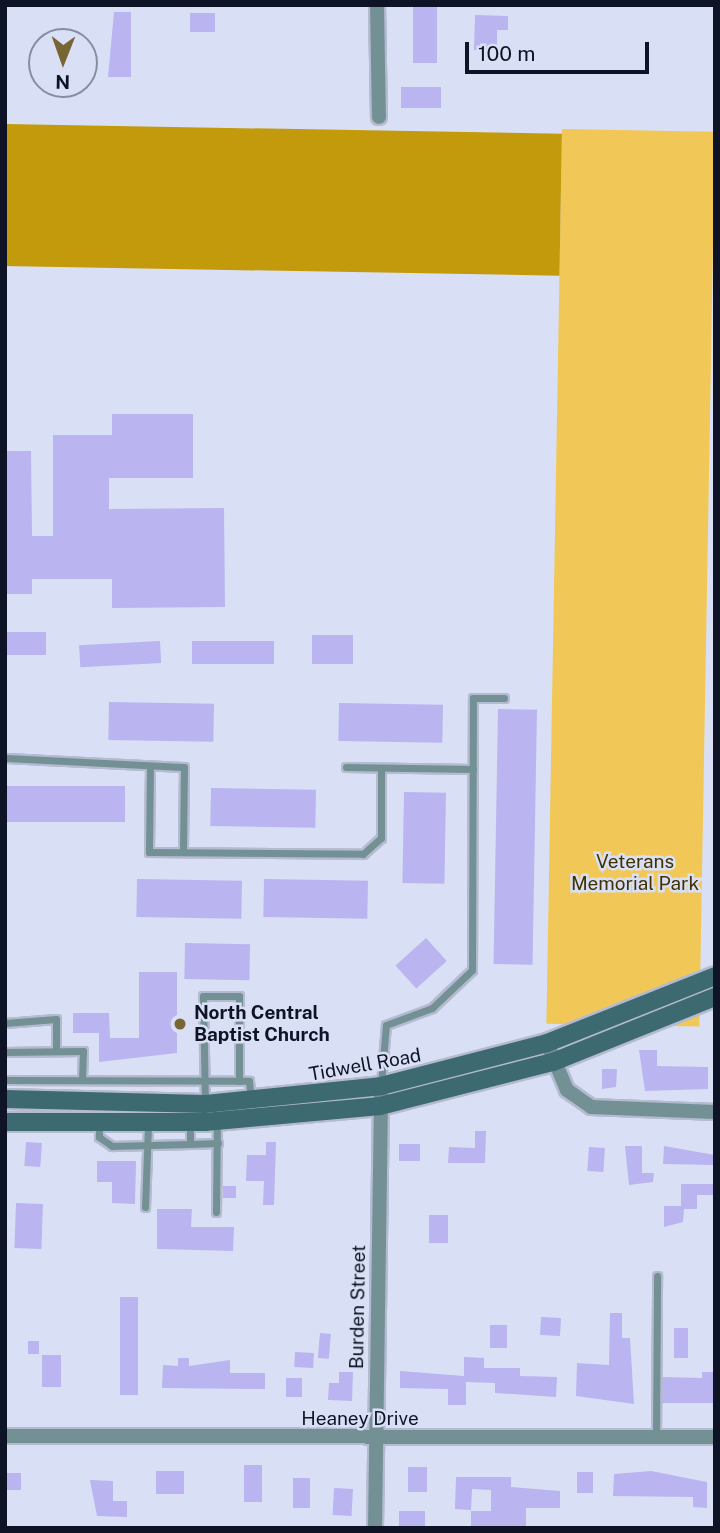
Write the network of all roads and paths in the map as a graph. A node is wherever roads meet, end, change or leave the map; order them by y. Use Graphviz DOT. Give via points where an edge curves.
graph roads {
  1 [pos="377,5"];
  2 [pos="379,117"];
  3 [pos="504,698"];
  4 [pos="5,758"];
  5 [pos="150,767"];
  6 [pos="346,767"];
  7 [pos="381,768"];
  8 [pos="473,769"];
  9 [pos="183,852"];
  10 [pos="715,976"];
  11 [pos="715,999"];
  12 [pos="5,1023"];
  13 [pos="547,1043"];
  14 [pos="56,1051"];
  15 [pos="5,1052"];
  16 [pos="554,1062"];
  17 [pos="5,1080"];
  18 [pos="82,1080"];
  19 [pos="113,1080"];
  20 [pos="203,1081"];
  21 [pos="240,1081"];
  22 [pos="381,1086"];
  23 [pos="5,1099"];
  24 [pos="251,1101"];
  25 [pos="113,1102"];
  26 [pos="380,1106"];
  27 [pos="715,1111"];
  28 [pos="204,1117"];
  29 [pos="5,1122"];
  30 [pos="99,1122"];
  31 [pos="148,1122"];
  32 [pos="218,1143"];
  33 [pos="190,1144"];
  34 [pos="148,1145"];
  35 [pos="145,1207"];
  36 [pos="216,1212"];
  37 [pos="657,1276"];
  38 [pos="5,1436"];
  39 [pos="656,1437"];
  40 [pos="715,1437"];
  41 [pos="376,1438"];
  42 [pos="375,1528"];
  1 -- 2 [label="street"];
  3 -- 8 [label="lane" via="473,698"];
  4 -- 5 [label="lane"];
  5 -- 9 [label="lane" via="184,768"];
  5 -- 9 [label="lane" via="149,852"];
  6 -- 7 [label="lane"];
  7 -- 8 [label="lane"];
  7 -- 9 [label="lane" via="381,838 371,852"];
  8 -- 22 [label="lane" via="471,970 432,1008 386,1025"];
  10 -- 13 [label="main road, Tidwell Road"];
  11 -- 16 [label="main road, Tidwell Road"];
  12 -- 14 [label="lane" via="56,1019"];
  13 -- 16 [label="street"];
  13 -- 22 [label="main road, Tidwell Road"];
  14 -- 15 [label="lane"];
  14 -- 18 [label="lane" via="83,1051"];
  16 -- 26 [label="main road, Tidwell Road"];
  16 -- 27 [label="street" via="567,1090 591,1107"];
  17 -- 18 [label="lane"];
  18 -- 19 [label="lane"];
  19 -- 20 [label="lane"];
  19 -- 25 [label="lane"];
  20 -- 21 [label="lane"];
  20 -- 21 [label="lane" via="204,996 239,996"];
  20 -- 28 [label="lane"];
  21 -- 24 [label="lane" via="249,1081"];
  22 -- 24 [label="main road, Tidwell Road"];
  22 -- 26 [label="street, Burden Street"];
  23 -- 25 [label="main road, Tidwell Road"];
  24 -- 28 [label="main road, Tidwell Road"];
  25 -- 28 [label="main road, Tidwell Road"];
  26 -- 28 [label="main road, Tidwell Road"];
  26 -- 41 [label="street, Burden Street"];
  28 -- 31 [label="main road, Tidwell Road"];
  28 -- 32 [label="lane"];
  28 -- 33 [label="lane"];
  29 -- 30 [label="main road, Tidwell Road"];
  30 -- 31 [label="main road, Tidwell Road"];
  30 -- 34 [label="lane" via="103,1143"];
  31 -- 34 [label="lane"];
  32 -- 33 [label="lane"];
  32 -- 36 [label="lane"];
  33 -- 34 [label="lane"];
  34 -- 35 [label="lane"];
  37 -- 39 [label="lane"];
  38 -- 41 [label="street, Heaney Drive"];
  39 -- 40 [label="street, Heaney Drive"];
  39 -- 41 [label="street, Heaney Drive"];
  41 -- 42 [label="street, Burden Street"];
}
